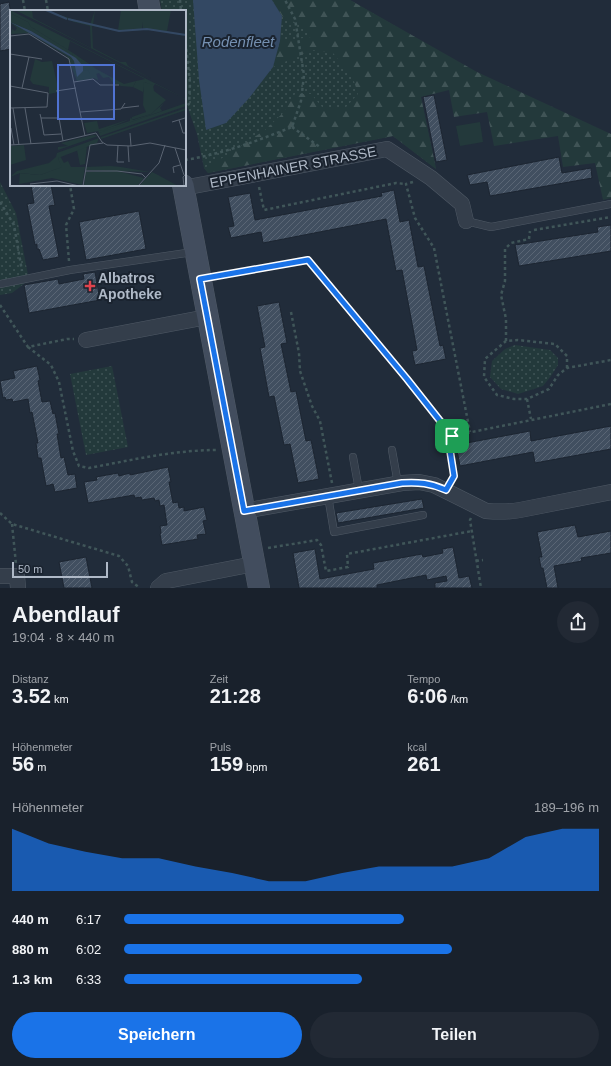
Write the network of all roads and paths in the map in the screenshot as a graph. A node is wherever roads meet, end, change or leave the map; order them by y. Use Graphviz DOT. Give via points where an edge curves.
graph roads {
  1 [pos="23,0"];
  2 [pos="46,0"];
  3 [pos="148,0"];
  4 [pos="180,0"];
  5 [pos="285,0"];
  6 [pos="25,10"];
  7 [pos="48,10"];
  8 [pos="150,10"];
  9 [pos="181,10"];
  10 [pos="186,46"];
  11 [pos="186,106"];
  12 [pos="292,127"];
  13 [pos="337,159"];
  14 [pos="186,160"];
  15 [pos="257,174"];
  16 [pos="431,178"];
  17 [pos="406,184"];
  18 [pos="70,186"];
  19 [pos="183,187"];
  20 [pos="0,202"];
  21 [pos="611,204"];
  22 [pos="611,217"];
  23 [pos="466,221"];
  24 [pos="195,252"];
  25 [pos="70,270"];
  26 [pos="24,279"];
  27 [pos="200,279"];
  28 [pos="0,284"];
  29 [pos="0,305"];
  30 [pos="291,312"];
  31 [pos="207,318"];
  32 [pos="86,340"];
  33 [pos="506,341"];
  34 [pos="28,347"];
  35 [pos="611,360"];
  36 [pos="567,368"];
  37 [pos="527,399"];
  38 [pos="611,404"];
  39 [pos="530,419"];
  40 [pos="470,432"];
  41 [pos="452,436"];
  42 [pos="232,450"];
  43 [pos="392,450"];
  44 [pos="353,457"];
  45 [pos="398,484"];
  46 [pos="359,490"];
  47 [pos="446,490"];
  48 [pos="611,492"];
  49 [pos="331,495"];
  50 [pos="478,507"];
  51 [pos="244,511"];
  52 [pos="0,513"];
  53 [pos="423,515"];
  54 [pos="12,524"];
  55 [pos="472,531"];
  56 [pos="253,558"];
  57 [pos="483,560"];
  58 [pos="476,561"];
  59 [pos="0,576"];
  60 [pos="17,582"];
  61 [pos="140,588"];
  62 [pos="158,588"];
  63 [pos="259,588"];
  64 [pos="481,588"];
  1 -- 6 [label="path"];
  2 -- 7 [label="path"];
  3 -- 8 [label="street"];
  4 -- 9 [label="path"];
  5 -- 12 [label="path" via="294,19 304,75 301,102"];
  10 -- 11 [label="path" via="190,83 189,104"];
  12 -- 13 [label="path"];
  12 -- 14 [label="path" via="206,157"];
  13 -- 15 [label="street, EPPENHAINER STRASSE"];
  13 -- 16 [label="street, EPPENHAINER STRASSE" via="387,149"];
  15 -- 17 [label="path" via="264,210"];
  15 -- 19 [label="street, EPPENHAINER STRASSE"];
  16 -- 17 [label="path"];
  16 -- 23 [label="street, EPPENHAINER STRASSE" via="462,204"];
  17 -- 40 [label="path" via="415,218 434,248"];
  18 -- 25 [label="path" via="74,209 66,225"];
  19 -- 24 [label="street"];
  20 -- 26 [label="path" via="14,225"];
  21 -- 23 [label="lane" via="491,226"];
  22 -- 33 [label="path" via="530,231 529,239 511,243 505,249 505,281 501,295 506,319"];
  24 -- 25 [label="lane"];
  24 -- 27 [label="street"];
  25 -- 26 [label="lane"];
  26 -- 28 [label="lane"];
  27 -- 31 [label="street"];
  27 -- 41 [label="path" via="308,260"];
  29 -- 34 [label="path"];
  30 -- 49 [label="path" via="300,371 320,421"];
  31 -- 32 [label="street"];
  31 -- 42 [label="street"];
  32 -- 34 [label="path" via="68,339"];
  33 -- 36 [label="path" via="555,344 567,356"];
  33 -- 37 [label="path" via="485,359 484,377 497,395"];
  34 -- 42 [label="path" via="51,365 59,382 73,452 79,466 89,468 196,450"];
  35 -- 36 [label="path"];
  36 -- 37 [label="path" via="558,375 549,390"];
  37 -- 39 [label="path"];
  38 -- 39 [label="path"];
  39 -- 40 [label="path"];
  40 -- 41 [label="path"];
  41 -- 47 [label="path" via="449,444 454,476"];
  42 -- 51 [label="street"];
  43 -- 45 [label="lane"];
  44 -- 46 [label="lane"];
  45 -- 46 [label="street"];
  45 -- 47 [label="street" via="418,482"];
  46 -- 49 [label="street"];
  47 -- 50 [label="street"];
  48 -- 50 [label="street" via="506,512 486,511"];
  49 -- 51 [label="street"];
  49 -- 53 [label="lane" via="334,532"];
  50 -- 55 [label="path" via="470,520"];
  51 -- 56 [label="street"];
  52 -- 54 [label="path"];
  54 -- 60 [label="path"];
  54 -- 61 [label="path" via="119,556 128,566 132,582"];
  55 -- 56 [label="path" via="347,554 348,567 326,571 321,545 317,540"];
  55 -- 58 [label="path"];
  56 -- 62 [label="street" via="166,581"];
  56 -- 63 [label="street"];
  57 -- 58 [label="path"];
  58 -- 64 [label="path"];
  59 -- 60 [label="street"];
}
